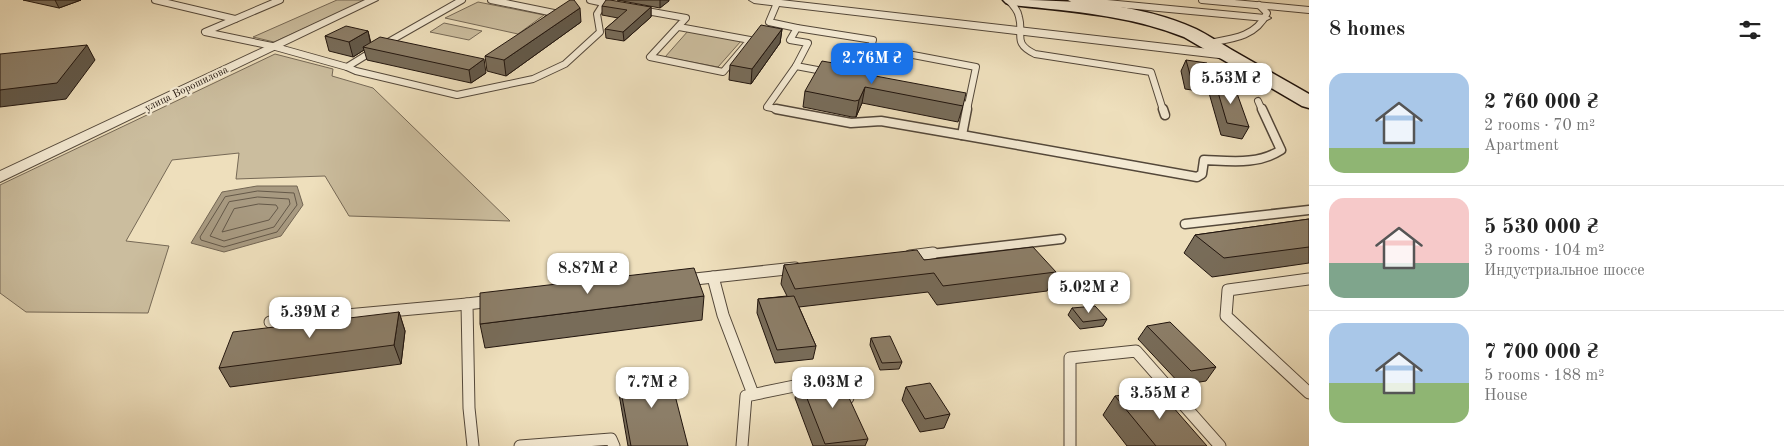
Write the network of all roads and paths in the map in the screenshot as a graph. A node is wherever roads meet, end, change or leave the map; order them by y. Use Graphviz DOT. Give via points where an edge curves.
graph roads {
  1 [pos="155,0"];
  2 [pos="280,0"];
  3 [pos="373,0"];
  4 [pos="462,0"];
  5 [pos="492,0"];
  6 [pos="589,0"];
  7 [pos="754,0"];
  8 [pos="1010,0"];
  9 [pos="1073,0"];
  10 [pos="1202,0"];
  11 [pos="1253,0"];
  12 [pos="1287,0"];
  13 [pos="1031,1"];
  14 [pos="777,2"];
  15 [pos="604,3"];
  16 [pos="623,6"];
  17 [pos="1260,6"];
  18 [pos="632,8"];
  19 [pos="1299,9"];
  20 [pos="1309,10"];
  21 [pos="1265,18"];
  22 [pos="234,19"];
  23 [pos="540,24"];
  24 [pos="679,27"];
  25 [pos="798,28"];
  26 [pos="1018,30"];
  27 [pos="1208,44"];
  28 [pos="382,45"];
  29 [pos="272,46"];
  30 [pos="391,47"];
  31 [pos="1226,55"];
  32 [pos="796,66"];
  33 [pos="347,67"];
  34 [pos="832,72"];
  35 [pos="940,100"];
  36 [pos="1258,100"];
  37 [pos="1309,102"];
  38 [pos="968,105"];
  39 [pos="1165,115"];
  40 [pos="962,135"];
  41 [pos="0,177"];
  42 [pos="1309,210"];
  43 [pos="1185,224"];
  44 [pos="1061,239"];
  45 [pos="898,257"];
  46 [pos="804,267"];
  47 [pos="713,277"];
  48 [pos="1309,279"];
  49 [pos="673,282"];
  50 [pos="506,300"];
  51 [pos="466,304"];
  52 [pos="270,322"];
  53 [pos="1309,392"];
  54 [pos="753,394"];
  55 [pos="852,411"];
  56 [pos="473,446"];
  57 [pos="520,446"];
  58 [pos="614,446"];
  59 [pos="742,446"];
  60 [pos="1070,446"];
  61 [pos="1220,446"];
  1 -- 22 [label="lane"];
  2 -- 22 [label="lane"];
  3 -- 29 [label="street, улица Ворошилова"];
  4 -- 28 [label="lane"];
  5 -- 23 [label="lane" via="554,13"];
  6 -- 15 [label="lane"];
  7 -- 14 [label="street"];
  8 -- 13 [label="main road"];
  8 -- 26 [label="lane" via="1020,20"];
  9 -- 21 [label="street"];
  10 -- 17 [label="lane"];
  11 -- 17 [label="lane"];
  12 -- 19 [label="lane"];
  13 -- 27 [label="main road" via="1142,16 1176,27"];
  14 -- 25 [label="lane" via="769,22"];
  14 -- 26 [label="street"];
  15 -- 16 [label="lane"];
  15 -- 33 [label="lane" via="597,14 600,32 565,64 533,79 458,95"];
  17 -- 19 [label="lane"];
  17 -- 21 [label="lane" via="1267,12"];
  18 -- 24 [label="lane" via="686,18"];
  19 -- 20 [label="lane"];
  21 -- 27 [label="lane" via="1245,36"];
  22 -- 29 [label="lane" via="205,32"];
  24 -- 24 [label="lane" via="688,28 750,40 723,72 650,57"];
  25 -- 32 [label="lane" via="790,40 808,43"];
  25 -- 38 [label="lane" via="873,40 870,47 976,67"];
  26 -- 31 [label="street"];
  26 -- 39 [label="lane" via="1022,47 1035,54 1151,72"];
  27 -- 31 [label="main road"];
  28 -- 30 [label="lane"];
  28 -- 33 [label="lane"];
  29 -- 33 [label="lane"];
  29 -- 41 [label="street, улица Ворошилова"];
  31 -- 37 [label="main road"];
  32 -- 34 [label="lane"];
  32 -- 40 [label="lane" via="767,107 851,124 881,122"];
  35 -- 38 [label="lane"];
  36 -- 40 [label="lane" via="1282,150 1261,160 1204,160 1202,174 1197,176"];
  38 -- 40 [label="lane"];
  42 -- 43 [label="lane"];
  44 -- 45 [label="lane"];
  46 -- 47 [label="lane"];
  47 -- 49 [label="lane"];
  47 -- 54 [label="lane" via="723,315"];
  48 -- 53 [label="lane" via="1228,290 1226,316"];
  50 -- 51 [label="lane"];
  51 -- 52 [label="lane"];
  51 -- 56 [label="lane"];
  54 -- 55 [label="lane" via="840,376"];
  54 -- 59 [label="lane" via="746,396"];
  57 -- 58 [label="lane" via="611,439"];
  60 -- 61 [label="lane" via="1070,358 1136,351"];
}
